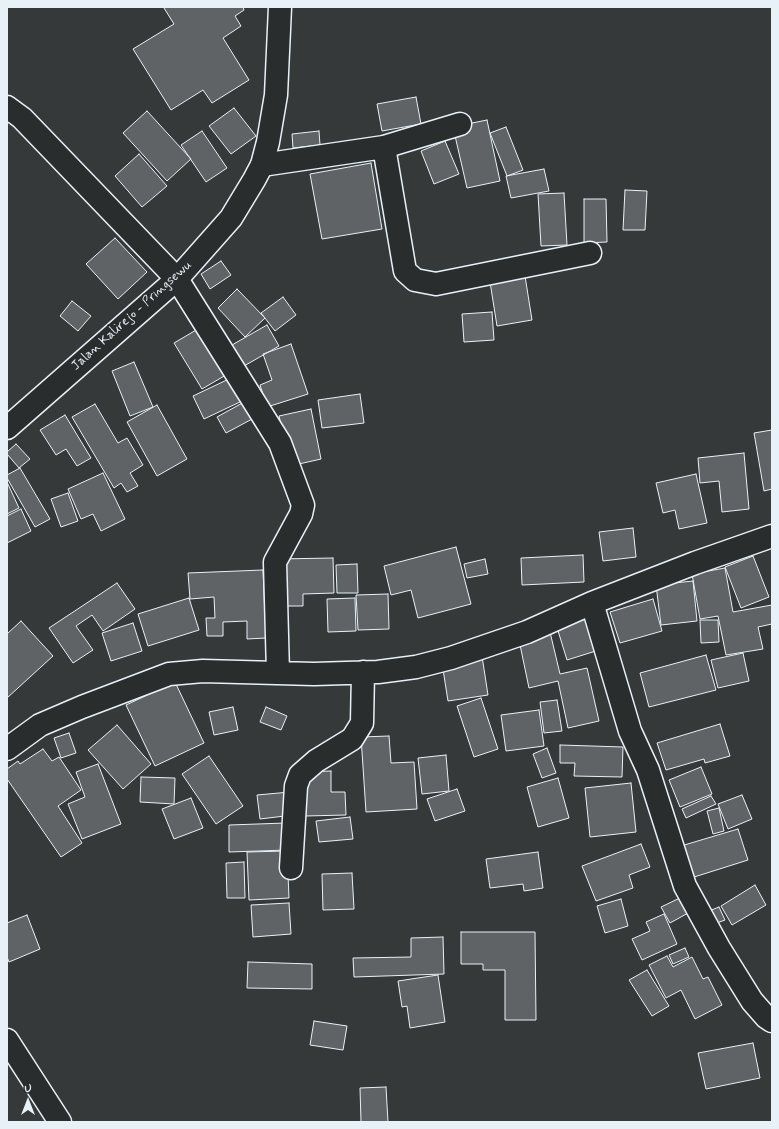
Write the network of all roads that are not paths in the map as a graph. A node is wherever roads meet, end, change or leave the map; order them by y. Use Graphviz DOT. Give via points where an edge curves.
graph roads {
  1 [pos="280,7"];
  2 [pos="7,107"];
  3 [pos="460,124"];
  4 [pos="384,147"];
  5 [pos="262,165"];
  6 [pos="590,253"];
  7 [pos="177,279"];
  8 [pos="7,428"];
  9 [pos="772,536"];
  10 [pos="592,603"];
  11 [pos="363,672"];
  12 [pos="278,673"];
  13 [pos="7,749"];
  14 [pos="291,868"];
  15 [pos="772,1021"];
  16 [pos="7,1040"];
  17 [pos="60,1122"];
  1 -- 5 [label="street, Jalan Kalirejo - Pringsewu" via="276,95"];
  2 -- 7 [label="street" via="22,118"];
  3 -- 4 [label="street"];
  4 -- 5 [label="street"];
  4 -- 6 [label="street" via="405,271 415,280 436,284"];
  5 -- 7 [label="street, Jalan Kalirejo - Pringsewu" via="231,218"];
  7 -- 8 [label="street, Jalan Kalirejo - Pringsewu"];
  7 -- 12 [label="street" via="280,443 304,505 275,562"];
  9 -- 10 [label="street"];
  10 -- 11 [label="street" via="527,632 451,658 416,666"];
  10 -- 15 [label="street" via="630,730 648,770 685,886 752,1001"];
  11 -- 12 [label="street"];
  11 -- 14 [label="street" via="362,723 352,739 316,761 300,775 296,786"];
  12 -- 13 [label="street" via="203,671 169,674 40,726"];
  16 -- 17 [label="street"];
}
